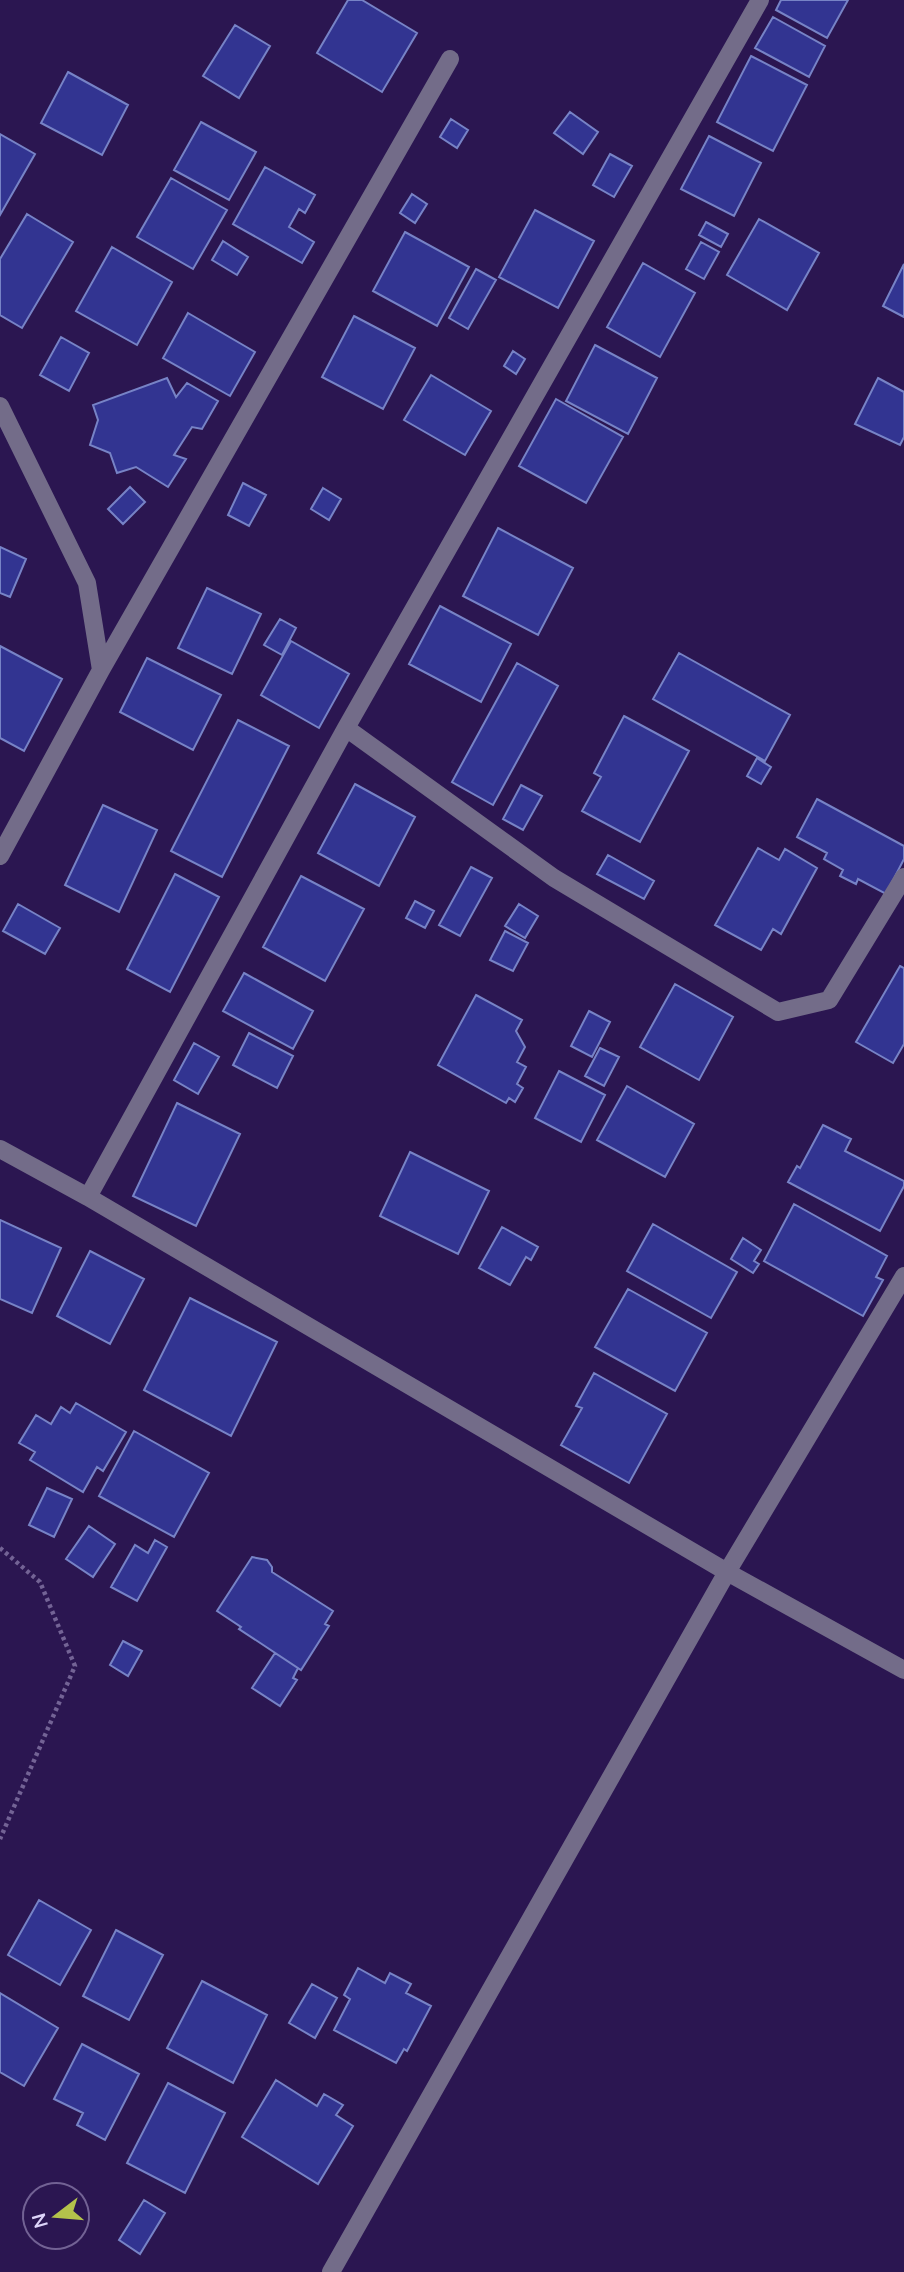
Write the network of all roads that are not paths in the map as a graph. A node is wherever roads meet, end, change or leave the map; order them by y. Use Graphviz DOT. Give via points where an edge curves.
graph roads {
  1 [pos="760,0"];
  2 [pos="450,59"];
  3 [pos="0,406"];
  4 [pos="102,670"];
  5 [pos="346,727"];
  6 [pos="0,856"];
  7 [pos="904,877"];
  8 [pos="0,1149"];
  9 [pos="88,1197"];
  10 [pos="904,1276"];
  11 [pos="727,1572"];
  12 [pos="904,1670"];
  13 [pos="331,2272"];
  1 -- 5 [label="street"];
  2 -- 4 [label="street"];
  3 -- 4 [label="street" via="87,583"];
  4 -- 6 [label="street"];
  5 -- 7 [label="street" via="554,878 778,1012 829,1000"];
  5 -- 9 [label="street"];
  8 -- 9 [label="street"];
  9 -- 11 [label="street"];
  10 -- 11 [label="street"];
  11 -- 12 [label="street"];
  11 -- 13 [label="street"];
}
